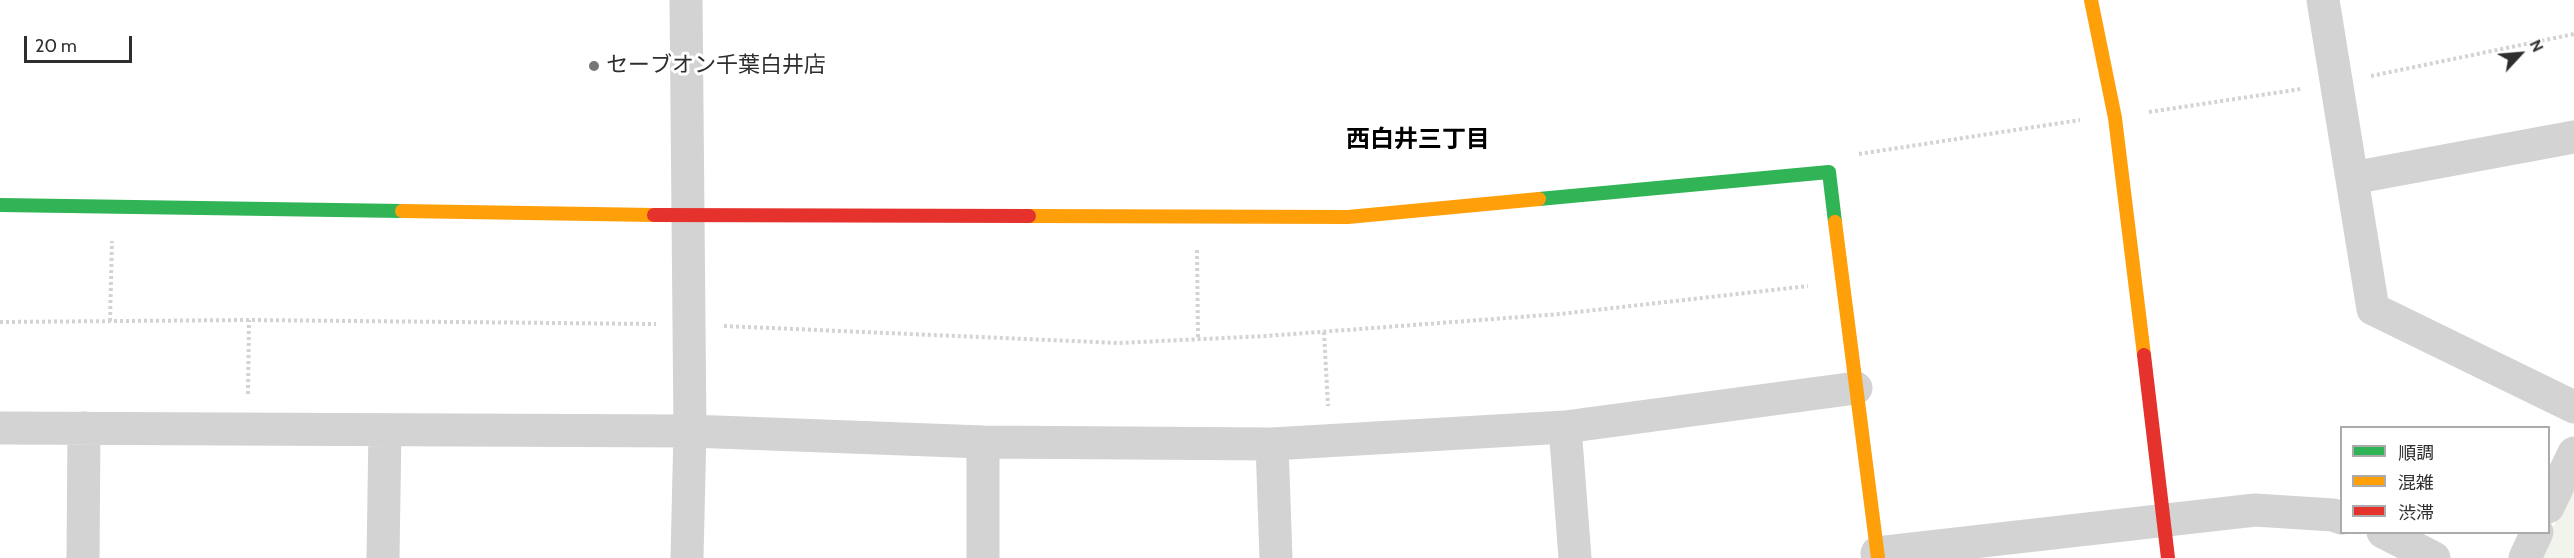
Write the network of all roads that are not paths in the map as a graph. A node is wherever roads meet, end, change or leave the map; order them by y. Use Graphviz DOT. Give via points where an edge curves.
graph roads {
  1 [pos="686,0"];
  2 [pos="2091,0"];
  3 [pos="2323,0"];
  4 [pos="2574,137"];
  5 [pos="2352,178"];
  6 [pos="0,205"];
  7 [pos="686,215"];
  8 [pos="1856,388"];
  9 [pos="2574,407"];
  10 [pos="1565,427"];
  11 [pos="0,428"];
  12 [pos="84,428"];
  13 [pos="385,430"];
  14 [pos="690,431"];
  15 [pos="983,442"];
  16 [pos="1272,444"];
  17 [pos="2574,453"];
  18 [pos="2550,503"];
  19 [pos="2340,517"];
  20 [pos="2165,520"];
  21 [pos="2387,534"];
  22 [pos="2536,534"];
  23 [pos="1877,555"];
  24 [pos="82,558"];
  25 [pos="383,558"];
  26 [pos="687,558"];
  27 [pos="983,558"];
  28 [pos="1276,558"];
  29 [pos="1575,558"];
  30 [pos="2168,558"];
  31 [pos="2434,558"];
  32 [pos="2524,558"];
  1 -- 7 [label="street"];
  2 -- 20 [label="street" via="2115,118"];
  3 -- 5 [label="street"];
  4 -- 5 [label="street"];
  5 -- 9 [label="street" via="2373,309"];
  6 -- 7 [label="street"];
  7 -- 8 [label="street" via="1348,217 1829,172"];
  7 -- 14 [label="street"];
  8 -- 10 [label="street"];
  8 -- 23 [label="street"];
  10 -- 16 [label="street"];
  10 -- 29 [label="street"];
  11 -- 12 [label="street"];
  12 -- 13 [label="street"];
  12 -- 24 [label="street"];
  13 -- 14 [label="street"];
  13 -- 25 [label="street"];
  14 -- 15 [label="street"];
  14 -- 26 [label="street"];
  15 -- 16 [label="street"];
  15 -- 27 [label="street"];
  16 -- 28 [label="street"];
  17 -- 18 [label="street"];
  19 -- 20 [label="street" via="2255,510"];
  20 -- 23 [label="street"];
  20 -- 30 [label="street"];
  21 -- 31 [label="street"];
  22 -- 32 [label="street"];
}
